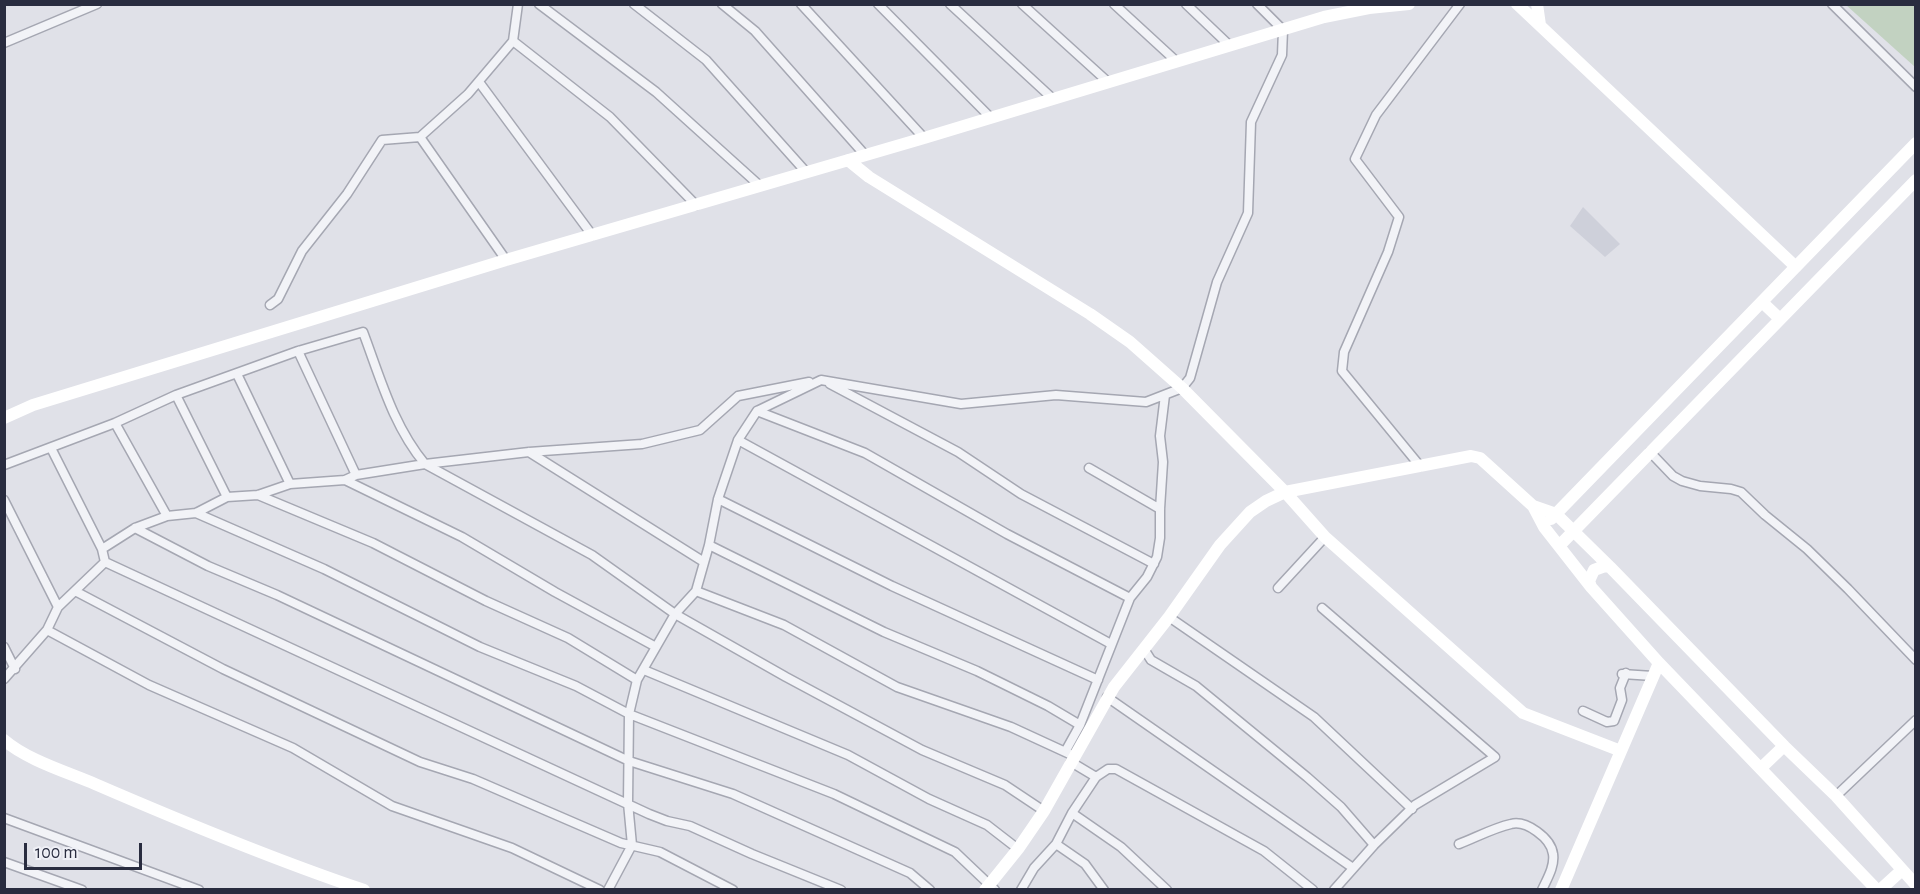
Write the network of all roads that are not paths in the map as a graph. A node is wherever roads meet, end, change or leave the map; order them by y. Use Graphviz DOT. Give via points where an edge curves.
graph roads {
  1 [pos="97,4"];
  2 [pos="518,4"];
  3 [pos="539,4"];
  4 [pos="634,4"];
  5 [pos="722,4"];
  6 [pos="801,4"];
  7 [pos="878,4"];
  8 [pos="950,4"];
  9 [pos="1022,4"];
  10 [pos="1114,4"];
  11 [pos="1186,4"];
  12 [pos="1257,4"];
  13 [pos="1409,4"];
  14 [pos="1460,4"];
  15 [pos="1517,4"];
  16 [pos="1538,4"];
  17 [pos="1832,4"];
  18 [pos="1540,25"];
  19 [pos="1283,30"];
  20 [pos="513,41"];
  21 [pos="4,43"];
  22 [pos="1229,45"];
  23 [pos="1176,61"];
  24 [pos="479,82"];
  25 [pos="1108,82"];
  26 [pos="1916,87"];
  27 [pos="1052,98"];
  28 [pos="990,117"];
  29 [pos="420,137"];
  30 [pos="924,138"];
  31 [pos="1916,143"];
  32 [pos="865,155"];
  33 [pos="848,160"];
  34 [pos="807,172"];
  35 [pos="1916,180"];
  36 [pos="759,185"];
  37 [pos="696,205"];
  38 [pos="592,235"];
  39 [pos="506,260"];
  40 [pos="1796,267"];
  41 [pos="1762,302"];
  42 [pos="270,304"];
  43 [pos="1780,319"];
  44 [pos="298,351"];
  45 [pos="237,374"];
  46 [pos="821,380"];
  47 [pos="1182,388"];
  48 [pos="177,395"];
  49 [pos="1165,395"];
  50 [pos="757,411"];
  51 [pos="4,418"];
  52 [pos="115,423"];
  53 [pos="738,440"];
  54 [pos="51,448"];
  55 [pos="529,452"];
  56 [pos="1650,452"];
  57 [pos="425,464"];
  58 [pos="4,465"];
  59 [pos="1420,466"];
  60 [pos="1089,468"];
  61 [pos="356,475"];
  62 [pos="345,480"];
  63 [pos="291,484"];
  64 [pos="1285,492"];
  65 [pos="258,495"];
  66 [pos="227,497"];
  67 [pos="718,499"];
  68 [pos="4,500"];
  69 [pos="1533,506"];
  70 [pos="1160,509"];
  71 [pos="196,513"];
  72 [pos="1556,514"];
  73 [pos="167,516"];
  74 [pos="1544,527"];
  75 [pos="135,528"];
  76 [pos="1573,531"];
  77 [pos="1325,537"];
  78 [pos="709,544"];
  79 [pos="1558,546"];
  80 [pos="102,549"];
  81 [pos="105,562"];
  82 [pos="704,562"];
  83 [pos="1154,564"];
  84 [pos="1610,567"];
  85 [pos="1591,587"];
  86 [pos="1278,588"];
  87 [pos="75,591"];
  88 [pos="696,591"];
  89 [pos="1130,598"];
  90 [pos="58,607"];
  91 [pos="1322,608"];
  92 [pos="675,614"];
  93 [pos="1169,617"];
  94 [pos="46,630"];
  95 [pos="1111,644"];
  96 [pos="4,647"];
  97 [pos="656,647"];
  98 [pos="1143,649"];
  99 [pos="1916,660"];
  100 [pos="1659,663"];
  101 [pos="15,669"];
  102 [pos="644,670"];
  103 [pos="1653,676"];
  104 [pos="4,679"];
  105 [pos="636,680"];
  106 [pos="1098,680"];
  107 [pos="1107,697"];
  108 [pos="1583,711"];
  109 [pos="629,714"];
  110 [pos="1916,720"];
  111 [pos="1080,725"];
  112 [pos="4,740"];
  113 [pos="1784,746"];
  114 [pos="1621,751"];
  115 [pos="1070,756"];
  116 [pos="629,761"];
  117 [pos="1761,768"];
  118 [pos="1096,777"];
  119 [pos="1836,796"];
  120 [pos="628,803"];
  121 [pos="1412,809"];
  122 [pos="1044,811"];
  123 [pos="1072,813"];
  124 [pos="4,818"];
  125 [pos="1056,844"];
  126 [pos="1459,844"];
  127 [pos="632,845"];
  128 [pos="1374,845"];
  129 [pos="1018,849"];
  130 [pos="4,862"];
  131 [pos="1353,868"];
  132 [pos="1902,870"];
  133 [pos="1342,880"];
  134 [pos="1916,885"];
  135 [pos="990,888"];
  136 [pos="82,890"];
  137 [pos="199,890"];
  138 [pos="364,890"];
  139 [pos="600,890"];
  140 [pos="608,890"];
  141 [pos="733,890"];
  142 [pos="841,890"];
  143 [pos="930,890"];
  144 [pos="1021,890"];
  145 [pos="1104,890"];
  146 [pos="1167,890"];
  147 [pos="1313,890"];
  148 [pos="1334,890"];
  149 [pos="1347,890"];
  150 [pos="1542,890"];
  151 [pos="1561,890"];
  152 [pos="1878,890"];
  1 -- 21 [label="street"];
  2 -- 20 [label="street"];
  3 -- 36 [label="street" via="656,92"];
  4 -- 34 [label="street" via="706,60"];
  5 -- 32 [label="street" via="755,31"];
  6 -- 30 [label="street"];
  7 -- 28 [label="street"];
  8 -- 27 [label="street"];
  9 -- 25 [label="street"];
  10 -- 23 [label="street"];
  11 -- 22 [label="street"];
  12 -- 19 [label="street"];
  13 -- 19 [label="street" via="1324,17"];
  14 -- 59 [label="street" via="1376,115 1355,159 1399,217 1388,252 1344,352 1342,371"];
  15 -- 18 [label="street"];
  16 -- 18 [label="street"];
  17 -- 26 [label="street"];
  18 -- 40 [label="street"];
  19 -- 22 [label="street"];
  19 -- 47 [label="street" via="1282,55 1251,122 1248,213 1217,282 1190,378"];
  20 -- 24 [label="street"];
  20 -- 37 [label="street" via="610,117"];
  22 -- 23 [label="street"];
  23 -- 25 [label="street"];
  24 -- 29 [label="street"];
  24 -- 38 [label="street"];
  25 -- 27 [label="street"];
  27 -- 28 [label="street"];
  28 -- 30 [label="street"];
  29 -- 39 [label="street"];
  29 -- 42 [label="street" via="382,140 347,194 302,251 278,299"];
  30 -- 32 [label="street"];
  31 -- 40 [label="street"];
  32 -- 33 [label="street"];
  33 -- 34 [label="street"];
  33 -- 47 [label="street" via="869,177 1090,314 1130,342"];
  34 -- 36 [label="street"];
  35 -- 43 [label="street"];
  36 -- 37 [label="street"];
  37 -- 38 [label="street"];
  38 -- 39 [label="street"];
  39 -- 51 [label="street" via="33,405"];
  40 -- 41 [label="street"];
  41 -- 43 [label="street"];
  41 -- 72 [label="street"];
  43 -- 56 [label="street"];
  44 -- 45 [label="street"];
  44 -- 57 [label="street" via="363,332 398,422"];
  44 -- 61 [label="street"];
  45 -- 48 [label="street"];
  45 -- 63 [label="street"];
  46 -- 49 [label="street" via="961,404 1056,395 1146,402"];
  46 -- 50 [label="street"];
  46 -- 55 [label="street" via="738,396 700,430 642,444"];
  46 -- 83 [label="street" via="958,452 1021,494"];
  47 -- 49 [label="street"];
  47 -- 64 [label="street"];
  48 -- 52 [label="street"];
  48 -- 66 [label="street"];
  49 -- 70 [label="street" via="1160,436"];
  50 -- 53 [label="street"];
  50 -- 89 [label="street" via="865,453 1006,534"];
  52 -- 54 [label="street"];
  52 -- 73 [label="street"];
  53 -- 67 [label="street"];
  53 -- 95 [label="street"];
  54 -- 58 [label="street"];
  54 -- 80 [label="street"];
  55 -- 57 [label="street"];
  55 -- 82 [label="street"];
  56 -- 76 [label="street"];
  56 -- 99 [label="street" via="1682,481 1741,492 1807,549"];
  57 -- 61 [label="street"];
  57 -- 92 [label="street" via="592,555"];
  59 -- 64 [label="street"];
  59 -- 69 [label="street" via="1471,456 1480,458"];
  60 -- 70 [label="street"];
  61 -- 62 [label="street"];
  62 -- 63 [label="street"];
  62 -- 97 [label="street" via="462,537"];
  63 -- 65 [label="street"];
  64 -- 77 [label="street"];
  64 -- 93 [label="street" via="1250,512 1220,545"];
  65 -- 66 [label="street"];
  65 -- 105 [label="street" via="373,543 568,638"];
  66 -- 71 [label="street"];
  67 -- 78 [label="street"];
  67 -- 106 [label="street" via="892,586"];
  68 -- 90 [label="street"];
  69 -- 72 [label="street"];
  69 -- 74 [label="street"];
  70 -- 83 [label="street" via="1160,538"];
  71 -- 73 [label="street"];
  71 -- 109 [label="street" via="324,569 480,647 576,686"];
  72 -- 74 [label="street"];
  72 -- 76 [label="street"];
  73 -- 75 [label="street"];
  74 -- 79 [label="street"];
  75 -- 80 [label="street"];
  75 -- 116 [label="street" via="208,566 287,599"];
  76 -- 79 [label="street"];
  76 -- 84 [label="street"];
  77 -- 86 [label="street"];
  77 -- 114 [label="street" via="1523,713"];
  78 -- 82 [label="street"];
  78 -- 111 [label="street" via="884,632 987,676"];
  79 -- 85 [label="street"];
  80 -- 81 [label="street"];
  81 -- 87 [label="street"];
  81 -- 120 [label="street"];
  82 -- 88 [label="street"];
  83 -- 89 [label="street"];
  84 -- 85 [label="street" via="1594,570 1589,581"];
  84 -- 113 [label="street"];
  85 -- 100 [label="street"];
  87 -- 90 [label="street"];
  87 -- 127 [label="street" via="223,669 420,762 473,779"];
  88 -- 92 [label="street"];
  88 -- 115 [label="street" via="784,625 897,687 1011,727"];
  89 -- 95 [label="street"];
  90 -- 94 [label="street"];
  91 -- 121 [label="street" via="1495,757"];
  92 -- 97 [label="street"];
  92 -- 122 [label="street" via="922,750 1005,785"];
  93 -- 98 [label="street"];
  93 -- 121 [label="street" via="1314,717"];
  94 -- 101 [label="street"];
  94 -- 139 [label="street" via="149,685 293,748 392,806 512,848"];
  95 -- 106 [label="street"];
  96 -- 101 [label="street"];
  97 -- 102 [label="street"];
  98 -- 107 [label="street"];
  98 -- 128 [label="street" via="1151,660 1196,686 1307,777 1341,807"];
  100 -- 103 [label="street"];
  100 -- 117 [label="street"];
  101 -- 104 [label="street"];
  102 -- 105 [label="street"];
  102 -- 129 [label="street" via="848,755 987,825"];
  103 -- 108 [label="street" via="1624,674 1622,700 1614,721 1607,722"];
  103 -- 114 [label="street"];
  105 -- 109 [label="street"];
  106 -- 111 [label="street"];
  107 -- 115 [label="street"];
  107 -- 131 [label="street"];
  109 -- 116 [label="street"];
  109 -- 135 [label="street" via="834,794 955,852"];
  110 -- 119 [label="street"];
  111 -- 115 [label="street"];
  112 -- 138 [label="street" via="150,808"];
  113 -- 117 [label="street"];
  113 -- 119 [label="street"];
  114 -- 151 [label="street"];
  115 -- 118 [label="street"];
  115 -- 122 [label="street"];
  116 -- 120 [label="street"];
  116 -- 143 [label="street" via="733,794 910,873"];
  117 -- 152 [label="street"];
  118 -- 123 [label="street"];
  118 -- 147 [label="street" via="1116,769 1264,851"];
  119 -- 132 [label="street"];
  120 -- 127 [label="street"];
  120 -- 142 [label="street"];
  121 -- 128 [label="street"];
  122 -- 129 [label="street"];
  123 -- 125 [label="street"];
  123 -- 146 [label="street" via="1121,847"];
  124 -- 137 [label="street"];
  125 -- 144 [label="street"];
  125 -- 145 [label="street" via="1084,864"];
  126 -- 150 [label="street" via="1513,823 1532,829 1550,846 1553,855"];
  127 -- 140 [label="street"];
  127 -- 141 [label="street" via="660,852"];
  128 -- 131 [label="street"];
  129 -- 135 [label="street"];
  130 -- 136 [label="street"];
  131 -- 133 [label="street"];
  132 -- 134 [label="street"];
  132 -- 152 [label="street"];
  133 -- 148 [label="street"];
  133 -- 149 [label="street"];
}
